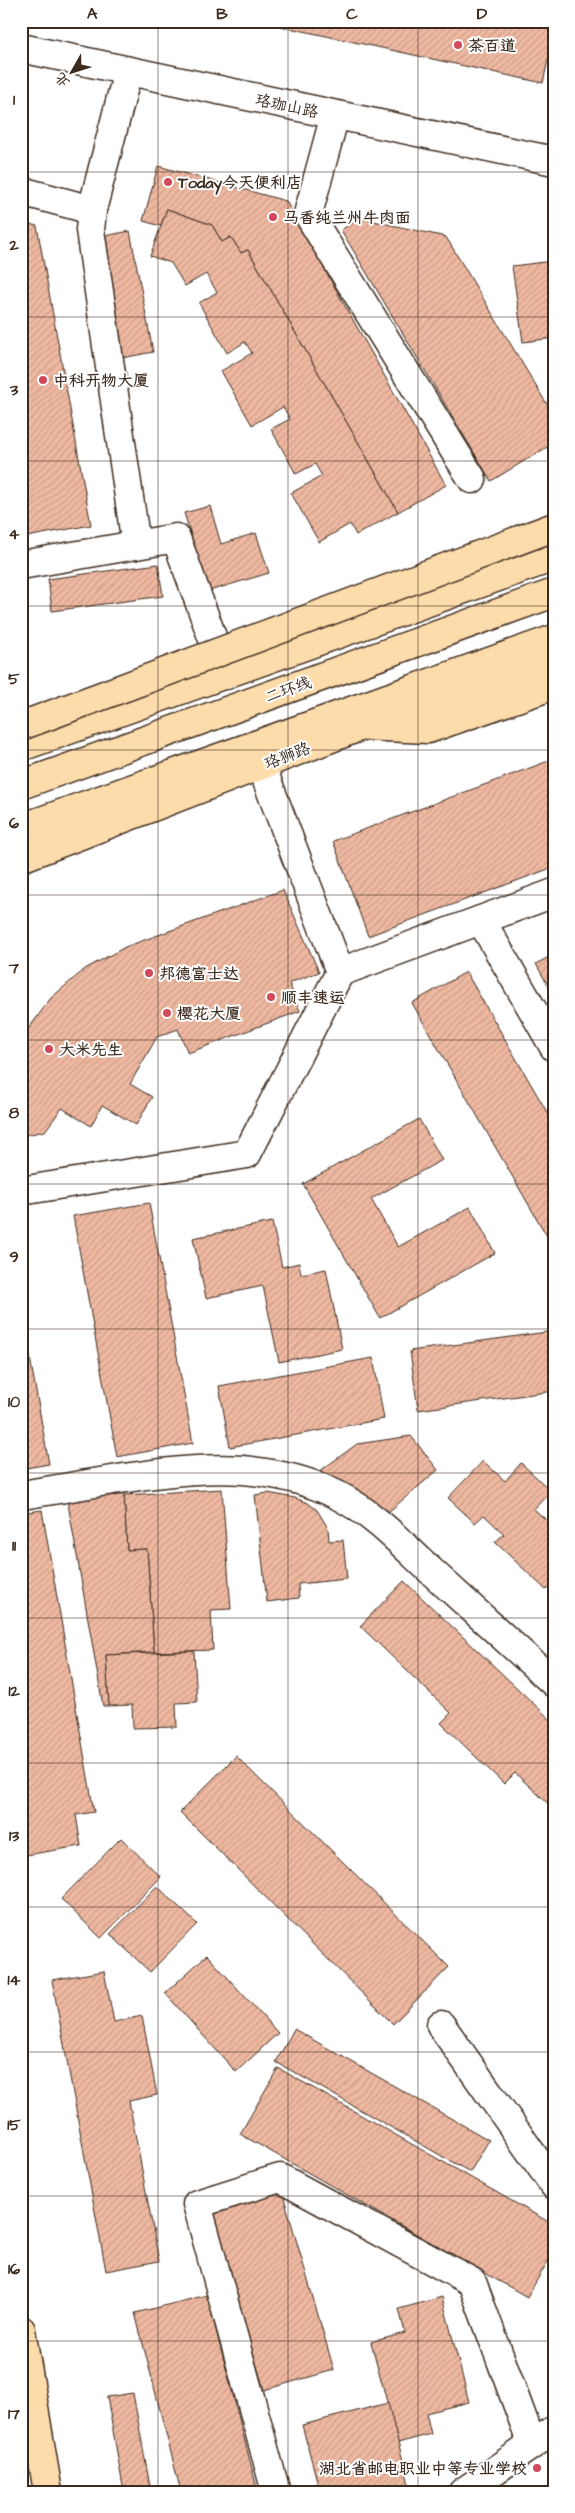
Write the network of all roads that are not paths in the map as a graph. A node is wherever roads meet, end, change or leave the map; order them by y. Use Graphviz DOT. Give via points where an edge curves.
graph roads {
  1 [pos="21,48"];
  2 [pos="128,71"];
  3 [pos="335,115"];
  4 [pos="552,153"];
  5 [pos="21,191"];
  6 [pos="92,210"];
  7 [pos="472,479"];
  8 [pos="554,527"];
  9 [pos="136,545"];
  10 [pos="554,557"];
  11 [pos="21,565"];
  12 [pos="554,593"];
  13 [pos="554,639"];
  14 [pos="554,657"];
  15 [pos="226,675"];
  16 [pos="554,685"];
  17 [pos="21,726"];
  18 [pos="362,726"];
  19 [pos="21,747"];
  20 [pos="261,765"];
  21 [pos="21,785"];
  22 [pos="21,828"];
  23 [pos="21,858"];
  24 [pos="554,893"];
  25 [pos="481,920"];
  26 [pos="340,972"];
  27 [pos="554,1047"];
  28 [pos="21,1191"];
  29 [pos="21,1495"];
  30 [pos="554,1683"];
  31 [pos="441,2025"];
  32 [pos="554,2185"];
  33 [pos="21,2330"];
  34 [pos="543,2437"];
  35 [pos="48,2492"];
  36 [pos="276,2492"];
  37 [pos="463,2492"];
  1 -- 2 [label="street, 珞珈山路"];
  2 -- 3 [label="street, 珞珈山路"];
  2 -- 6 [label="street"];
  3 -- 4 [label="street, 珞珈山路"];
  3 -- 7 [label="street" via="308,214"];
  5 -- 6 [label="street"];
  6 -- 9 [label="street" via="90,230"];
  8 -- 17 [label="main road, bridge"];
  9 -- 11 [label="street"];
  9 -- 15 [label="street" via="176,538"];
  10 -- 15 [label="main road"];
  12 -- 21 [label="main road, 二环线"];
  13 -- 22 [label="main road"];
  14 -- 18 [label="main road, 珞狮路"];
  15 -- 19 [label="main road"];
  16 -- 18 [label="main road" via="428,729"];
  18 -- 20 [label="main road, 珞狮路"];
  20 -- 23 [label="main road, 珞狮路"];
  20 -- 26 [label="street"];
  24 -- 25 [label="street"];
  25 -- 26 [label="street"];
  25 -- 27 [label="street"];
  26 -- 28 [label="street" via="247,1154"];
  29 -- 30 [label="street" via="175,1472 210,1470 242,1470 318,1486 379,1523"];
  31 -- 32 [label="street"];
  33 -- 35 [label="main road"];
  34 -- 36 [label="street" via="472,2282 280,2178 196,2204"];
  34 -- 37 [label="street"];
}
